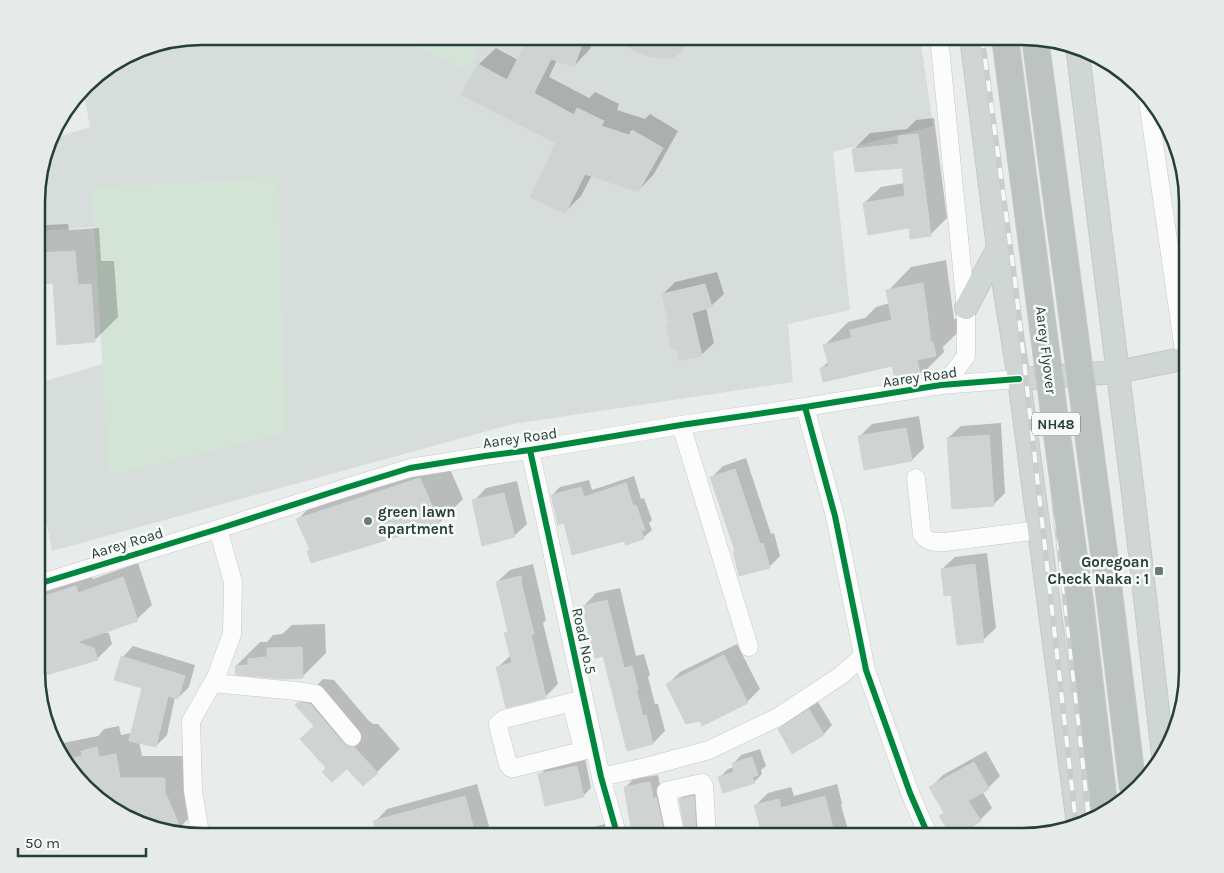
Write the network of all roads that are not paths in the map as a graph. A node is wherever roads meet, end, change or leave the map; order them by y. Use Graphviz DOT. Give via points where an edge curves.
graph roads {
  1 [pos="940,45"];
  2 [pos="972,45"];
  3 [pos="1006,45"];
  4 [pos="1036,45"];
  5 [pos="1078,55"];
  6 [pos="1149,109"];
  7 [pos="998,248"];
  8 [pos="966,308"];
  9 [pos="1179,311"];
  10 [pos="1179,359"];
  11 [pos="1118,372"];
  12 [pos="1019,379"];
  13 [pos="941,385"];
  14 [pos="805,407"];
  15 [pos="681,425"];
  16 [pos="530,450"];
  17 [pos="916,478"];
  18 [pos="218,529"];
  19 [pos="1039,530"];
  20 [pos="45,582"];
  21 [pos="750,647"];
  22 [pos="863,656"];
  23 [pos="213,683"];
  24 [pos="578,701"];
  25 [pos="352,737"];
  26 [pos="1162,743"];
  27 [pos="589,749"];
  28 [pos="666,762"];
  29 [pos="600,777"];
  30 [pos="1132,783"];
  31 [pos="672,789"];
  32 [pos="1104,805"];
  33 [pos="1077,818"];
  34 [pos="198,828"];
  35 [pos="615,828"];
  36 [pos="674,828"];
  37 [pos="706,828"];
  38 [pos="925,828"];
  1 -- 8 [label="street"];
  2 -- 7 [label="main road"];
  3 -- 32 [label="highway, Aarey Flyover / NH48, bridge"];
  4 -- 30 [label="highway, Aarey Flyover / NH48, bridge"];
  5 -- 11 [label="main road"];
  6 -- 9 [label="street"];
  7 -- 8 [label="main road"];
  7 -- 12 [label="main road"];
  8 -- 13 [label="street" via="966,356"];
  10 -- 11 [label="main road"];
  11 -- 12 [label="main road"];
  11 -- 26 [label="main road"];
  12 -- 13 [label="street, Aarey Road"];
  12 -- 19 [label="main road"];
  13 -- 14 [label="street, Aarey Road"];
  14 -- 15 [label="street, Aarey Road"];
  14 -- 22 [label="street" via="835,516"];
  15 -- 16 [label="street, Aarey Road"];
  15 -- 21 [label="street"];
  16 -- 18 [label="street, Aarey Road" via="410,468"];
  16 -- 24 [label="street, Road No.5"];
  17 -- 19 [label="street" via="922,534 932,542"];
  18 -- 20 [label="street, Aarey Road"];
  18 -- 23 [label="street" via="233,582 232,634"];
  19 -- 33 [label="main road"];
  22 -- 28 [label="street" via="840,676 778,716 709,750"];
  22 -- 38 [label="street"];
  23 -- 25 [label="street" via="316,694"];
  23 -- 34 [label="street" via="191,720 193,791"];
  24 -- 27 [label="street, Road No.5"];
  24 -- 27 [label="street" via="504,719 498,726 510,768"];
  27 -- 29 [label="street, Road No.5"];
  28 -- 29 [label="street"];
  28 -- 31 [label="street"];
  29 -- 35 [label="street, Road No.5"];
  31 -- 36 [label="street" via="666,794"];
  31 -- 37 [label="street" via="703,784"];
}
